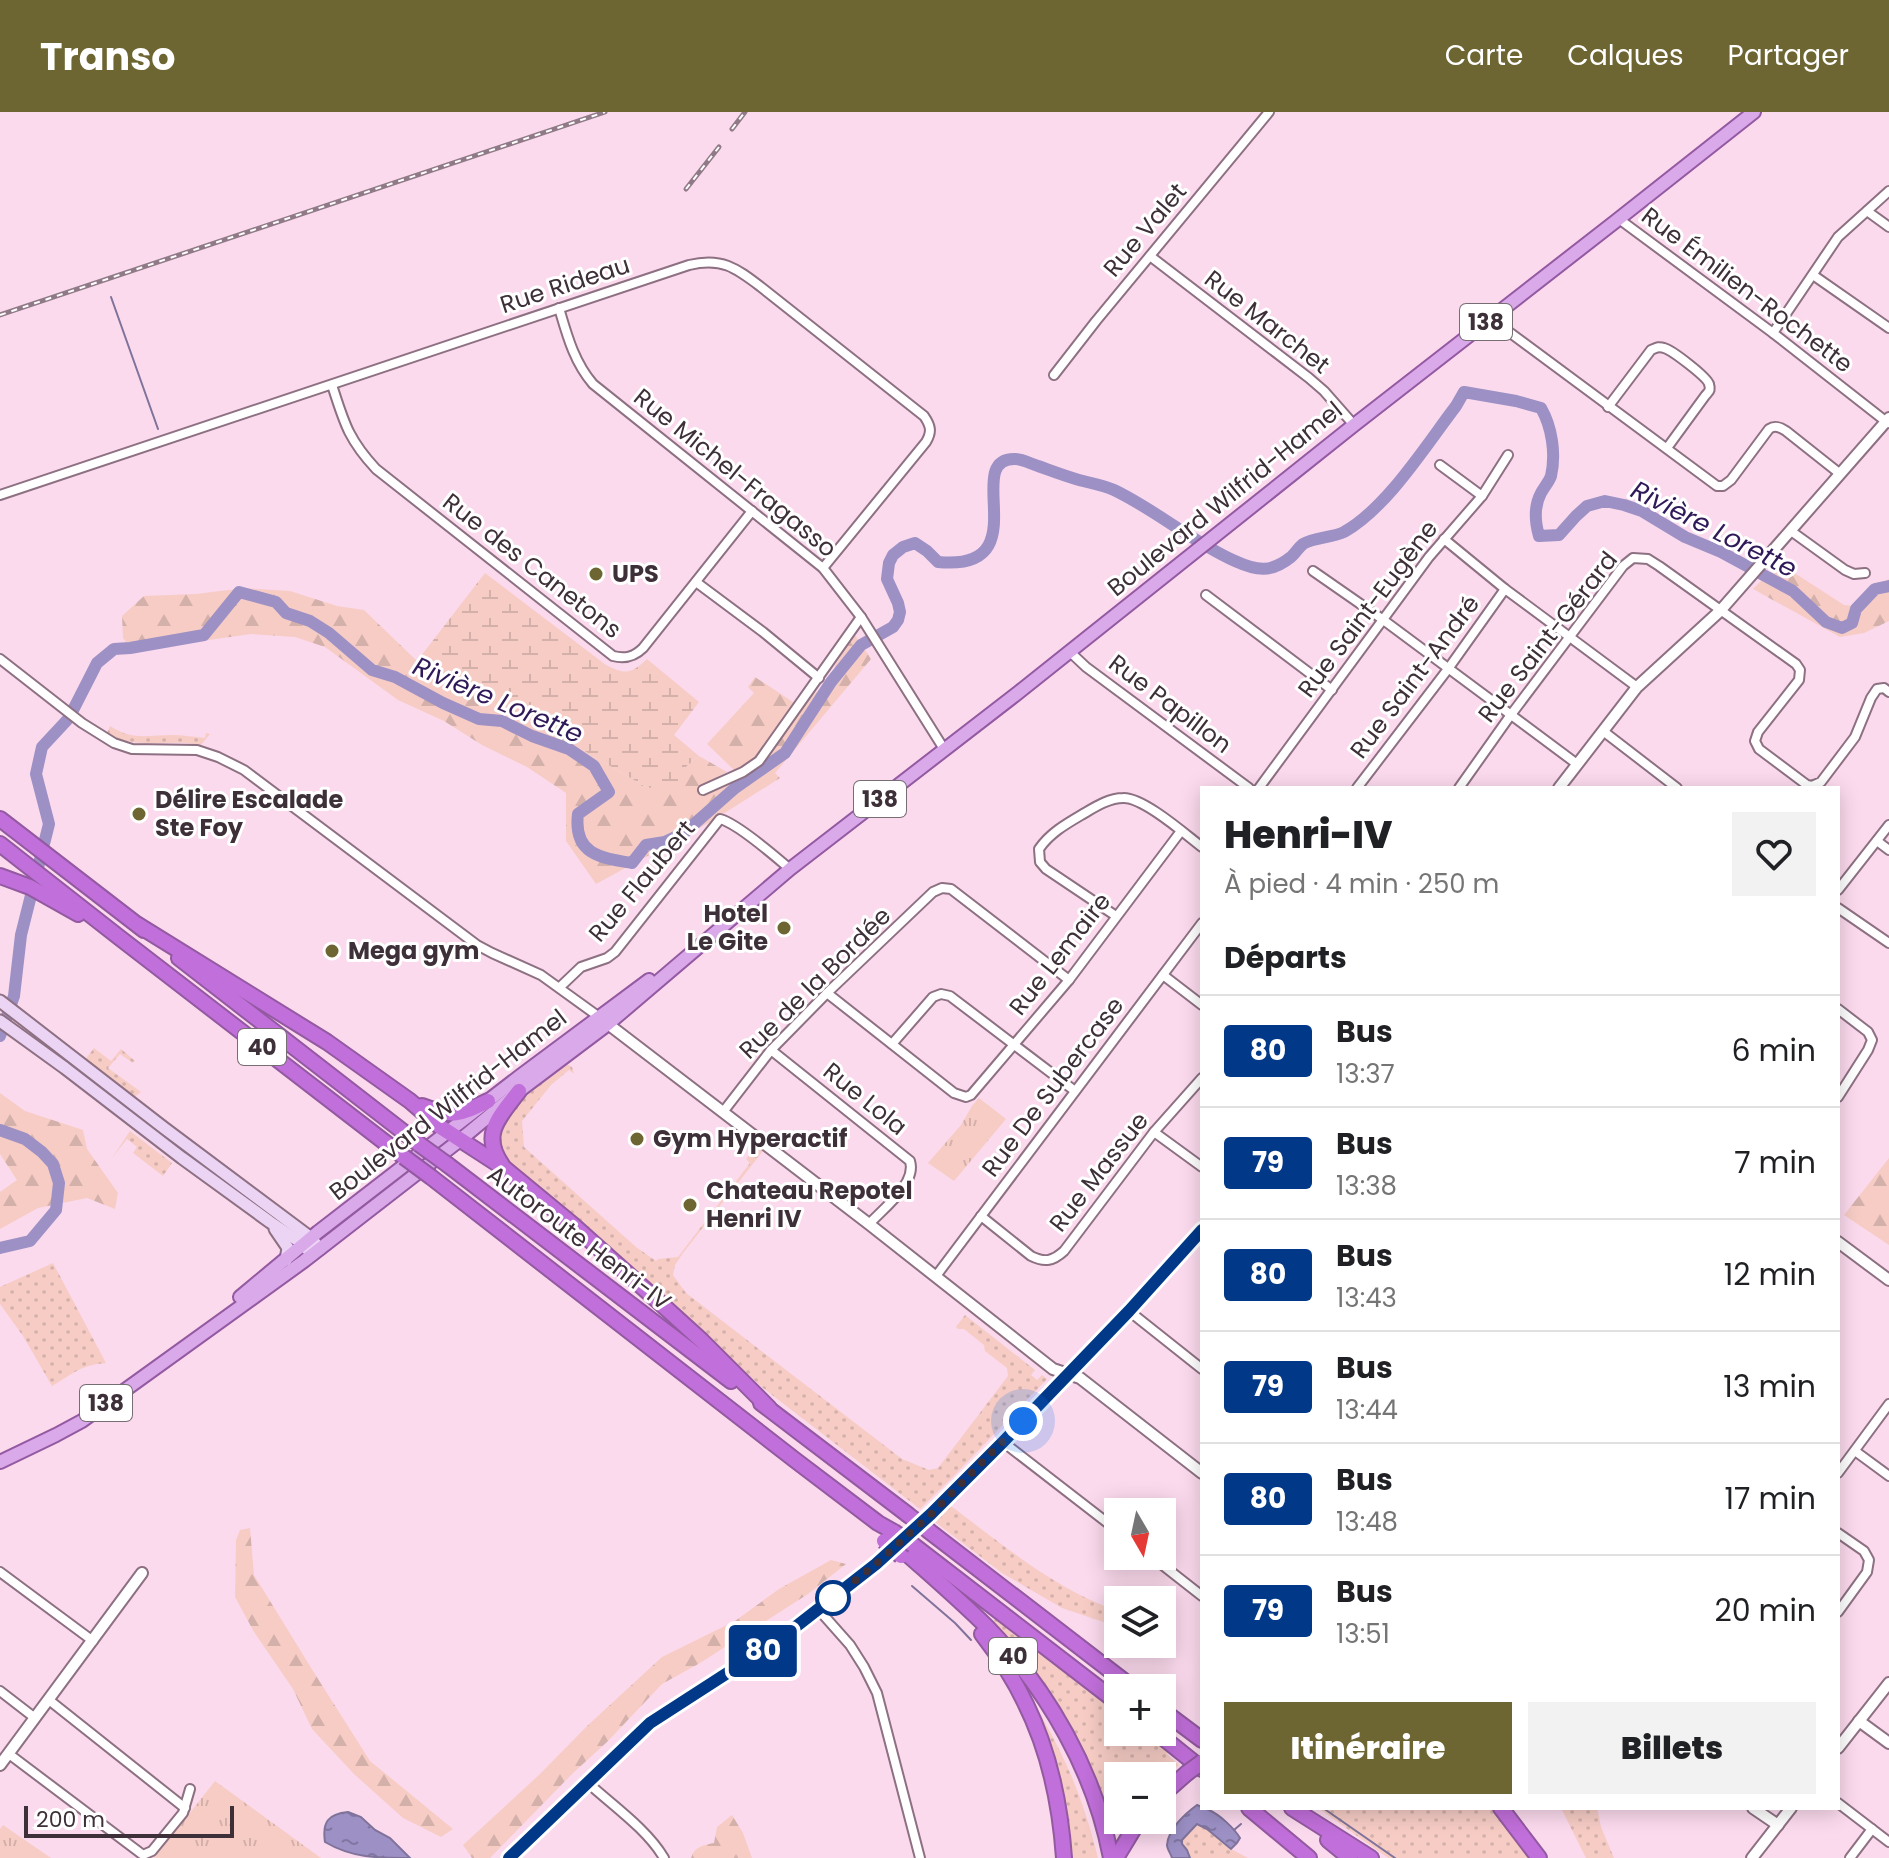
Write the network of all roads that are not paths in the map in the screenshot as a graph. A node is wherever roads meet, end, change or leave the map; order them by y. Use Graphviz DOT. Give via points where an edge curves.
graph roads {
  1 [pos="1269,112"];
  2 [pos="1754,112"];
  3 [pos="1889,191"];
  4 [pos="1867,211"];
  5 [pos="1619,219"];
  6 [pos="1889,227"];
  7 [pos="1150,256"];
  8 [pos="1813,275"];
  9 [pos="559,308"];
  10 [pos="1493,317"];
  11 [pos="1889,328"];
  12 [pos="1773,333"];
  13 [pos="1054,375"];
  14 [pos="332,385"];
  15 [pos="1608,407"];
  16 [pos="1888,421"];
  17 [pos="1354,425"];
  18 [pos="1667,448"];
  19 [pos="1508,455"];
  20 [pos="1440,465"];
  21 [pos="1839,473"];
  22 [pos="0,495"];
  23 [pos="1482,496"];
  24 [pos="752,511"];
  25 [pos="1791,531"];
  26 [pos="1444,539"];
  27 [pos="823,568"];
  28 [pos="1313,571"];
  29 [pos="1865,573"];
  30 [pos="696,582"];
  31 [pos="1505,589"];
  32 [pos="1206,595"];
  33 [pos="1720,611"];
  34 [pos="861,617"];
  35 [pos="1382,619"];
  36 [pos="1570,637"];
  37 [pos="1069,651"];
  38 [pos="0,659"];
  39 [pos="1448,669"];
  40 [pos="819,678"];
  41 [pos="1637,687"];
  42 [pos="1332,690"];
  43 [pos="1889,692"];
  44 [pos="1510,716"];
  45 [pos="1603,731"];
  46 [pos="944,749"];
  47 [pos="1577,764"];
  48 [pos="1246,786"];
  49 [pos="1260,786"];
  50 [pos="1359,786"];
  51 [pos="1460,786"];
  52 [pos="1560,786"];
  53 [pos="1671,786"];
  54 [pos="703,790"];
  55 [pos="0,819"];
  56 [pos="1889,825"];
  57 [pos="1181,831"];
  58 [pos="1877,841"];
  59 [pos="0,844"];
  60 [pos="1200,845"];
  61 [pos="1889,850"];
  62 [pos="790,869"];
  63 [pos="0,876"];
  64 [pos="1840,887"];
  65 [pos="48,889"];
  66 [pos="1840,909"];
  67 [pos="1116,916"];
  68 [pos="138,925"];
  69 [pos="1200,926"];
  70 [pos="1889,943"];
  71 [pos="1163,975"];
  72 [pos="1069,980"];
  73 [pos="560,987"];
  74 [pos="827,993"];
  75 [pos="0,1001"];
  76 [pos="1200,1003"];
  77 [pos="1840,1011"];
  78 [pos="604,1020"];
  79 [pos="0,1021"];
  80 [pos="892,1044"];
  81 [pos="1014,1044"];
  82 [pos="771,1050"];
  83 [pos="1200,1080"];
  84 [pos="519,1091"];
  85 [pos="1075,1091"];
  86 [pos="1840,1094"];
  87 [pos="410,1101"];
  88 [pos="488,1101"];
  89 [pos="723,1112"];
  90 [pos="1154,1132"];
  91 [pos="454,1136"];
  92 [pos="1200,1166"];
  93 [pos="504,1168"];
  94 [pos="981,1216"];
  95 [pos="270,1222"];
  96 [pos="869,1224"];
  97 [pos="1200,1232"];
  98 [pos="1840,1243"];
  99 [pos="312,1246"];
  100 [pos="286,1260"];
  101 [pos="936,1276"];
  102 [pos="1889,1280"];
  103 [pos="1129,1311"];
  104 [pos="205,1331"];
  105 [pos="1200,1367"];
  106 [pos="1068,1374"];
  107 [pos="1889,1404"];
  108 [pos="769,1408"];
  109 [pos="1003,1442"];
  110 [pos="1855,1451"];
  111 [pos="795,1460"];
  112 [pos="0,1462"];
  113 [pos="1840,1470"];
  114 [pos="1200,1471"];
  115 [pos="1889,1476"];
  116 [pos="1104,1520"];
  117 [pos="1840,1534"];
  118 [pos="889,1536"];
  119 [pos="906,1551"];
  120 [pos="1169,1570"];
  121 [pos="0,1572"];
  122 [pos="142,1573"];
  123 [pos="1200,1594"];
  124 [pos="1840,1609"];
  125 [pos="819,1610"];
  126 [pos="93,1641"];
  127 [pos="1115,1674"];
  128 [pos="1889,1683"];
  129 [pos="0,1691"];
  130 [pos="1104,1693"];
  131 [pos="49,1700"];
  132 [pos="35,1718"];
  133 [pos="1176,1720"];
  134 [pos="1859,1721"];
  135 [pos="1200,1738"];
  136 [pos="1889,1743"];
  137 [pos="1840,1745"];
  138 [pos="1173,1746"];
  139 [pos="9,1754"];
  140 [pos="1200,1763"];
  141 [pos="0,1765"];
  142 [pos="1200,1767"];
  143 [pos="587,1782"];
  144 [pos="1176,1783"];
  145 [pos="190,1789"];
  146 [pos="1840,1805"];
  147 [pos="185,1808"];
  148 [pos="1251,1810"];
  149 [pos="1293,1810"];
  150 [pos="1294,1810"];
  151 [pos="1503,1810"];
  152 [pos="1756,1810"];
  153 [pos="1789,1810"];
  154 [pos="1778,1825"];
  155 [pos="1872,1829"];
  156 [pos="1130,1834"];
  157 [pos="1889,1842"];
  158 [pos="1116,1854"];
  159 [pos="509,1858"];
  160 [pos="664,1858"];
  161 [pos="920,1858"];
  162 [pos="1064,1858"];
  163 [pos="1309,1858"];
  164 [pos="1350,1858"];
  165 [pos="1371,1858"];
  166 [pos="1539,1858"];
  167 [pos="1752,1858"];
  168 [pos="1850,1858"];
  1 -- 7 [label="street, Rue Valet"];
  2 -- 5 [label="main road, Boulevard Wilfrid-Hamel / 138"];
  3 -- 4 [label="street"];
  4 -- 6 [label="street"];
  4 -- 8 [label="street" via="1838,237"];
  5 -- 10 [label="main road, Boulevard Wilfrid-Hamel / 138"];
  5 -- 12 [label="street, Rue Émilien-Rochette"];
  7 -- 13 [label="street, Rue Valet"];
  7 -- 17 [label="street, Rue Marchet" via="1317,385"];
  8 -- 11 [label="street"];
  8 -- 12 [label="street"];
  9 -- 14 [label="street, Rue Rideau"];
  9 -- 24 [label="street, Rue Michel-Fragasso" via="572,351 593,384"];
  9 -- 27 [label="street, Rue Rideau" via="689,265 717,262 735,268 924,416 930,427 926,442"];
  10 -- 15 [label="street"];
  10 -- 17 [label="main road, Boulevard Wilfrid-Hamel / 138"];
  12 -- 16 [label="street, Rue Émilien-Rochette"];
  14 -- 22 [label="street, Rue Rideau"];
  14 -- 30 [label="street, Rue des Canetons" via="349,435 376,469 613,656 637,653"];
  15 -- 18 [label="street"];
  15 -- 18 [label="street" via="1651,350 1669,351 1710,386"];
  16 -- 21 [label="street"];
  17 -- 37 [label="main road, Boulevard Wilfrid-Hamel / 138"];
  18 -- 21 [label="street" via="1712,484 1723,486 1777,426"];
  19 -- 23 [label="street, Rue Saint-Eugène"];
  20 -- 23 [label="street"];
  21 -- 25 [label="street"];
  23 -- 26 [label="street, Rue Saint-Eugène"];
  24 -- 27 [label="street, Rue Michel-Fragasso"];
  24 -- 30 [label="street, Rue des Canetons"];
  25 -- 29 [label="street" via="1845,570"];
  25 -- 33 [label="street"];
  26 -- 31 [label="street"];
  26 -- 35 [label="street, Rue Saint-Eugène"];
  27 -- 34 [label="street, Rue Michel-Fragasso"];
  28 -- 35 [label="street"];
  30 -- 40 [label="street"];
  31 -- 36 [label="street"];
  31 -- 39 [label="street, Rue Saint-André"];
  32 -- 42 [label="street"];
  33 -- 36 [label="street, Rue Saint-Gérard" via="1648,559 1633,558"];
  33 -- 41 [label="street"];
  33 -- 43 [label="street, Rue Saint-Gérard" via="1800,670 1799,680 1755,741 1807,785 1821,782 1855,737 1877,689"];
  34 -- 40 [label="street"];
  34 -- 46 [label="street, Rue Michel-Fragasso"];
  35 -- 39 [label="street"];
  35 -- 42 [label="street, Rue Saint-Eugène"];
  36 -- 41 [label="street"];
  36 -- 44 [label="street, Rue Saint-Gérard"];
  37 -- 46 [label="main road, Boulevard Wilfrid-Hamel / 138"];
  37 -- 48 [label="street, Rue Papillon"];
  38 -- 73 [label="street" via="82,723 123,747 197,750 244,770 477,945"];
  39 -- 44 [label="street"];
  39 -- 50 [label="street, Rue Saint-André"];
  40 -- 54 [label="street" via="759,761"];
  41 -- 45 [label="street"];
  42 -- 49 [label="street, Rue Saint-Eugène"];
  44 -- 47 [label="street"];
  44 -- 51 [label="street, Rue Saint-Gérard"];
  45 -- 47 [label="street"];
  45 -- 53 [label="street"];
  46 -- 62 [label="main road, Boulevard Wilfrid-Hamel / 138"];
  47 -- 52 [label="street"];
  55 -- 68 [label="highway, Autoroute Henri-IV / 40"];
  56 -- 58 [label="street"];
  57 -- 60 [label="street"];
  57 -- 67 [label="street, Rue Lemaire"];
  57 -- 67 [label="street" via="1155,811 1122,797 1062,826 1039,849 1046,869"];
  58 -- 61 [label="street"];
  58 -- 64 [label="street"];
  59 -- 65 [label="highway, Autoroute Henri-IV / 40"];
  62 -- 73 [label="street, Rue Flaubert" via="720,819 615,952 581,967"];
  62 -- 78 [label="main road, Boulevard Wilfrid-Hamel / 138"];
  63 -- 65 [label="highway"];
  65 -- 111 [label="highway, Autoroute Henri-IV / 40, bridge" via="120,938"];
  66 -- 70 [label="street"];
  67 -- 72 [label="street, Rue Lemaire"];
  68 -- 87 [label="highway" via="327,1042"];
  68 -- 108 [label="highway, Autoroute Henri-IV / 40, bridge"];
  69 -- 71 [label="street, Rue De Subercase"];
  71 -- 76 [label="street"];
  71 -- 85 [label="street, Rue De Subercase"];
  72 -- 74 [label="street, Rue de la Bordée" via="951,889 942,888"];
  72 -- 81 [label="street, Rue Lemaire"];
  73 -- 78 [label="street"];
  74 -- 80 [label="street"];
  74 -- 82 [label="street, Rue de la Bordée"];
  75 -- 99 [label="main road"];
  77 -- 86 [label="street" via="1872,1040"];
  78 -- 84 [label="main road, Boulevard Wilfrid-Hamel / 138"];
  78 -- 88 [label="main road, Boulevard Wilfrid-Hamel / 138"];
  78 -- 89 [label="street"];
  79 -- 95 [label="main road"];
  80 -- 81 [label="street" via="941,994"];
  80 -- 81 [label="street, Rue Lemaire" via="966,1097"];
  81 -- 85 [label="street"];
  82 -- 89 [label="street, Rue de la Bordée"];
  82 -- 96 [label="street, Rue Lola" via="910,1161 908,1182"];
  83 -- 90 [label="street, Rue Massue"];
  84 -- 91 [label="main road, Boulevard Wilfrid-Hamel / 138"];
  84 -- 93 [label="highway" via="494,1124 492,1144"];
  85 -- 94 [label="street, Rue De Subercase"];
  87 -- 88 [label="highway" via="436,1112 460,1114"];
  87 -- 91 [label="highway"];
  88 -- 91 [label="main road, Boulevard Wilfrid-Hamel / 138"];
  89 -- 96 [label="street"];
  90 -- 92 [label="street"];
  90 -- 94 [label="street, Rue Massue" via="1057,1258 1031,1256"];
  91 -- 93 [label="highway"];
  91 -- 99 [label="main road, Boulevard Wilfrid-Hamel / 138" via="403,1182"];
  93 -- 108 [label="highway" via="641,1285"];
  94 -- 101 [label="street, Rue De Subercase"];
  95 -- 99 [label="main road"];
  95 -- 100 [label="main road" via="288,1248"];
  96 -- 101 [label="street"];
  97 -- 103 [label="street"];
  98 -- 102 [label="street"];
  99 -- 100 [label="main road, Boulevard Wilfrid-Hamel / 138"];
  99 -- 104 [label="main road, Boulevard Wilfrid-Hamel / 138"];
  100 -- 104 [label="main road, Boulevard Wilfrid-Hamel / 138"];
  101 -- 106 [label="street" via="1053,1369"];
  103 -- 105 [label="street"];
  103 -- 106 [label="street"];
  104 -- 112 [label="main road, Boulevard Wilfrid-Hamel / 138" via="82,1421"];
  106 -- 109 [label="street"];
  106 -- 114 [label="street"];
  107 -- 110 [label="street"];
  108 -- 127 [label="highway, Autoroute Henri-IV / 40, bridge"];
  109 -- 116 [label="street"];
  109 -- 125 [label="street" via="931,1514"];
  110 -- 113 [label="street"];
  110 -- 115 [label="street"];
  111 -- 118 [label="highway"];
  111 -- 118 [label="highway, Autoroute Henri-IV / 40"];
  117 -- 124 [label="street" via="1869,1560 1867,1572"];
  118 -- 119 [label="highway, bridge"];
  119 -- 130 [label="highway"];
  119 -- 158 [label="highway, 40" via="980,1619 1049,1705 1068,1737"];
  119 -- 162 [label="highway" via="997,1653 1033,1716 1060,1813"];
  120 -- 123 [label="street"];
  121 -- 126 [label="street"];
  122 -- 126 [label="street"];
  125 -- 143 [label="street" via="650,1723"];
  125 -- 161 [label="street" via="850,1645 877,1693"];
  126 -- 131 [label="street"];
  128 -- 134 [label="street"];
  129 -- 132 [label="street"];
  131 -- 132 [label="street"];
  131 -- 147 [label="street"];
  132 -- 139 [label="street"];
  133 -- 135 [label="highway"];
  134 -- 136 [label="street"];
  134 -- 137 [label="street"];
  138 -- 142 [label="highway"];
  139 -- 141 [label="street"];
  139 -- 147 [label="street" via="143,1855 152,1851"];
  140 -- 144 [label="highway, bridge"];
  143 -- 159 [label="street"];
  143 -- 160 [label="street"];
  145 -- 147 [label="street"];
  146 -- 155 [label="street"];
  148 -- 163 [label="highway"];
  149 -- 164 [label="highway"];
  150 -- 165 [label="highway"];
  151 -- 166 [label="highway"];
  152 -- 154 [label="street"];
  153 -- 154 [label="street"];
  154 -- 167 [label="street"];
  155 -- 157 [label="street"];
  155 -- 168 [label="street"];
  156 -- 158 [label="highway"];
}
